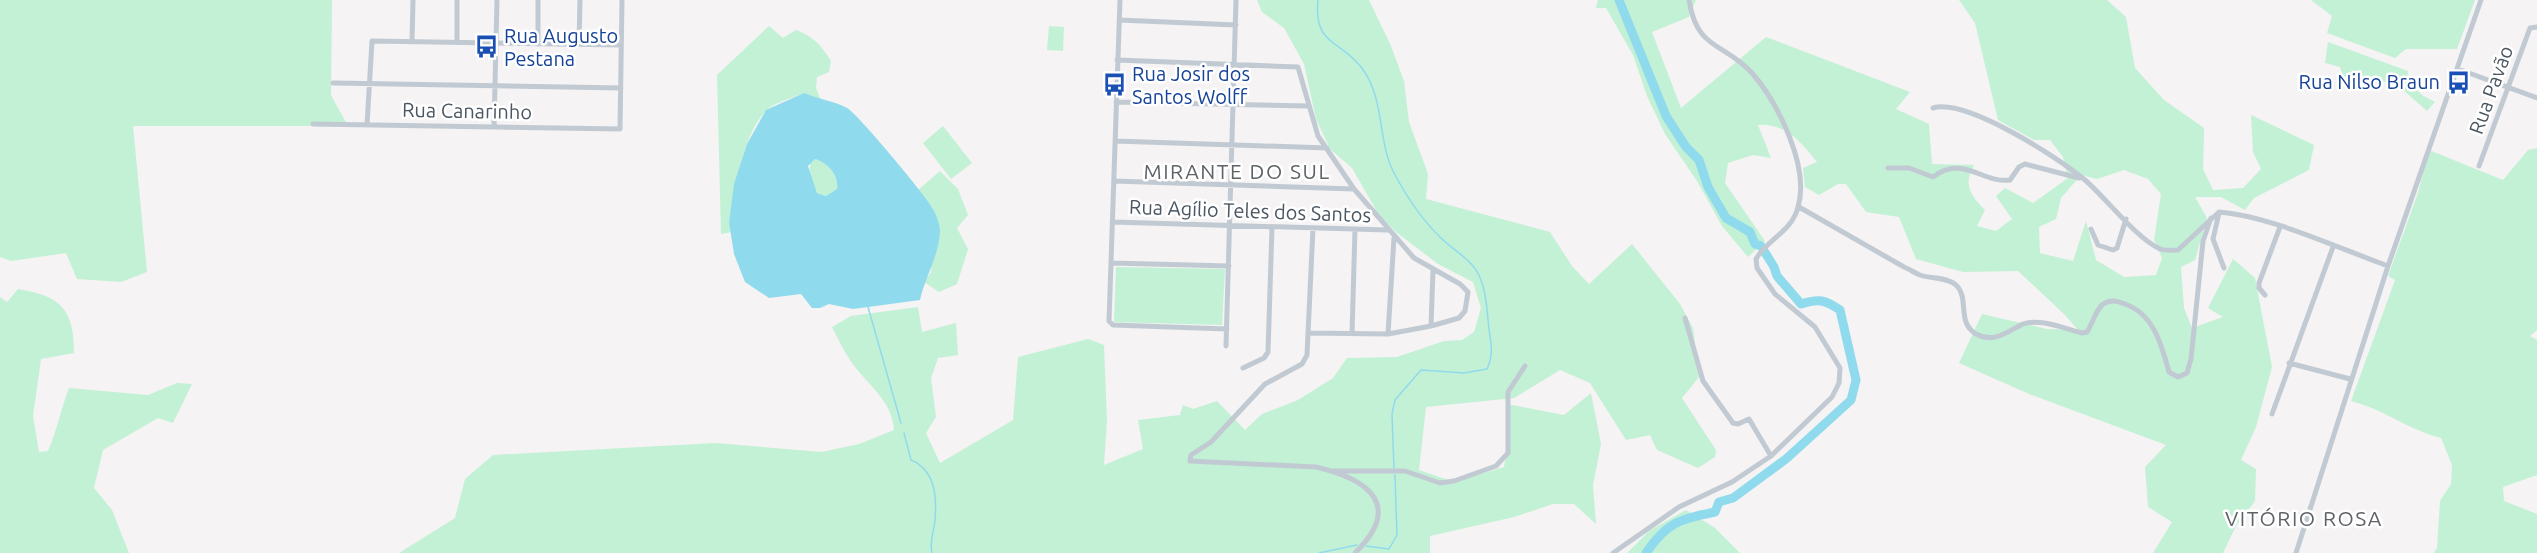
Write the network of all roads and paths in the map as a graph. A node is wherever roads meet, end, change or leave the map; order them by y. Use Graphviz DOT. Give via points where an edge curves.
graph roads {
  1 [pos="413,0"];
  2 [pos="457,0"];
  3 [pos="496,0"];
  4 [pos="538,0"];
  5 [pos="580,0"];
  6 [pos="622,0"];
  7 [pos="1120,0"];
  8 [pos="1236,0"];
  9 [pos="1689,0"];
  10 [pos="2481,0"];
  11 [pos="1119,20"];
  12 [pos="1236,24"];
  13 [pos="2535,27"];
  14 [pos="412,42"];
  15 [pos="457,42"];
  16 [pos="496,43"];
  17 [pos="537,44"];
  18 [pos="579,44"];
  19 [pos="621,45"];
  20 [pos="1117,60"];
  21 [pos="1235,64"];
  22 [pos="2458,69"];
  23 [pos="333,83"];
  24 [pos="370,84"];
  25 [pos="495,86"];
  26 [pos="621,88"];
  27 [pos="2507,88"];
  28 [pos="2537,98"];
  29 [pos="1116,102"];
  30 [pos="1234,104"];
  31 [pos="1308,106"];
  32 [pos="1933,108"];
  33 [pos="313,124"];
  34 [pos="367,125"];
  35 [pos="494,127"];
  36 [pos="1115,141"];
  37 [pos="1233,145"];
  38 [pos="1327,148"];
  39 [pos="2479,166"];
  40 [pos="1888,168"];
  41 [pos="2084,179"];
  42 [pos="1114,181"];
  43 [pos="1232,185"];
  44 [pos="1354,189"];
  45 [pos="1799,207"];
  46 [pos="2219,212"];
  47 [pos="2211,218"];
  48 [pos="2126,219"];
  49 [pos="1113,222"];
  50 [pos="1230,225"];
  51 [pos="1272,226"];
  52 [pos="2280,227"];
  53 [pos="1313,228"];
  54 [pos="1355,229"];
  55 [pos="2091,229"];
  56 [pos="1387,230"];
  57 [pos="1394,238"];
  58 [pos="2333,247"];
  59 [pos="1111,263"];
  60 [pos="1229,266"];
  61 [pos="2388,266"];
  62 [pos="2224,268"];
  63 [pos="1433,270"];
  64 [pos="2265,295"];
  65 [pos="1685,318"];
  66 [pos="1431,326"];
  67 [pos="1227,329"];
  68 [pos="1308,333"];
  69 [pos="1352,334"];
  70 [pos="1388,334"];
  71 [pos="1226,346"];
  72 [pos="2289,363"];
  73 [pos="1526,366"];
  74 [pos="1243,368"];
  75 [pos="2350,379"];
  76 [pos="2272,414"];
  77 [pos="1771,456"];
  78 [pos="1332,471"];
  79 [pos="1356,553"];
  80 [pos="1614,553"];
  81 [pos="2296,553"];
  1 -- 14 [label="street"];
  2 -- 15 [label="street"];
  3 -- 16 [label="street"];
  4 -- 17 [label="street"];
  5 -- 18 [label="street"];
  6 -- 19 [label="street"];
  7 -- 11 [label="street"];
  8 -- 12 [label="street"];
  9 -- 45 [label="street" via="1696,27 1752,73 1786,126 1801,183"];
  10 -- 22 [label="street"];
  11 -- 12 [label="street"];
  11 -- 20 [label="street"];
  12 -- 21 [label="street"];
  13 -- 27 [label="street, Rua Pavão" via="2530,28"];
  14 -- 15 [label="street"];
  14 -- 24 [label="street" via="372,41"];
  15 -- 16 [label="street"];
  16 -- 17 [label="street"];
  16 -- 25 [label="street"];
  17 -- 18 [label="street"];
  18 -- 19 [label="street"];
  19 -- 26 [label="street"];
  20 -- 21 [label="street"];
  20 -- 29 [label="street"];
  21 -- 30 [label="street"];
  21 -- 31 [label="street" via="1298,67"];
  22 -- 27 [label="street"];
  22 -- 61 [label="street"];
  23 -- 24 [label="street"];
  24 -- 25 [label="street"];
  24 -- 34 [label="street"];
  25 -- 26 [label="street"];
  25 -- 35 [label="street"];
  26 -- 35 [label="street, Rua Canarinho" via="620,129"];
  27 -- 28 [label="street"];
  27 -- 39 [label="street, Rua Pavão"];
  29 -- 30 [label="street"];
  29 -- 36 [label="street"];
  30 -- 31 [label="street"];
  30 -- 37 [label="street"];
  31 -- 38 [label="street" via="1318,136"];
  32 -- 41 [label="street" via="1941,105 1987,119"];
  33 -- 34 [label="street, Rua Canarinho"];
  34 -- 35 [label="street, Rua Canarinho"];
  36 -- 37 [label="street"];
  36 -- 42 [label="street"];
  37 -- 38 [label="street"];
  37 -- 43 [label="street"];
  38 -- 44 [label="street"];
  40 -- 41 [label="street" via="1909,168 1933,177 1950,168 1981,172 2004,181 2025,164"];
  41 -- 48 [label="street"];
  42 -- 43 [label="street"];
  42 -- 49 [label="street"];
  43 -- 44 [label="street"];
  43 -- 50 [label="street"];
  44 -- 56 [label="street"];
  45 -- 47 [label="street" via="1904,267 1956,285 1968,327 1977,335 1996,338 2035,322 2082,333 2106,302 2133,307 2151,326 2169,372 2178,377 2187,373 2191,359 2203,241"];
  45 -- 77 [label="street" via="1790,226 1760,252 1757,268 1774,294 1815,327 1840,368 1839,383 1832,397"];
  46 -- 47 [label="street"];
  46 -- 52 [label="street"];
  46 -- 62 [label="street" via="2213,239"];
  47 -- 48 [label="street" via="2178,250 2161,250"];
  48 -- 55 [label="street" via="2113,250 2098,245"];
  49 -- 50 [label="street, Rua Agílio Teles dos Santos"];
  49 -- 59 [label="street"];
  50 -- 51 [label="street, Rua Agílio Teles dos Santos"];
  50 -- 60 [label="street"];
  51 -- 53 [label="street, Rua Agílio Teles dos Santos"];
  51 -- 74 [label="street" via="1269,345 1264,358"];
  52 -- 58 [label="street"];
  52 -- 64 [label="street" via="2259,283"];
  53 -- 54 [label="street, Rua Agílio Teles dos Santos"];
  53 -- 68 [label="street"];
  54 -- 56 [label="street, Rua Agílio Teles dos Santos"];
  54 -- 69 [label="street"];
  56 -- 57 [label="street"];
  57 -- 63 [label="street"];
  57 -- 70 [label="street"];
  58 -- 61 [label="street"];
  58 -- 72 [label="street"];
  59 -- 60 [label="street"];
  59 -- 67 [label="street" via="1109,321 1113,325"];
  60 -- 67 [label="street"];
  61 -- 75 [label="street"];
  63 -- 66 [label="street"];
  63 -- 66 [label="street" via="1460,284 1468,292 1468,300 1460,318"];
  65 -- 77 [label="street" via="1709,391 1733,423 1749,420"];
  66 -- 70 [label="street"];
  67 -- 71 [label="street"];
  68 -- 69 [label="street"];
  68 -- 78 [label="street" via="1307,355 1302,364 1265,384 1190,460"];
  69 -- 70 [label="street"];
  72 -- 75 [label="street"];
  72 -- 76 [label="street"];
  73 -- 78 [label="street" via="1508,392 1508,453 1496,466 1440,483 1405,471"];
  75 -- 81 [label="street"];
  77 -- 80 [label="street" via="1732,482 1679,507"];
  78 -- 79 [label="street" via="1366,488 1378,502 1380,514"];
}
